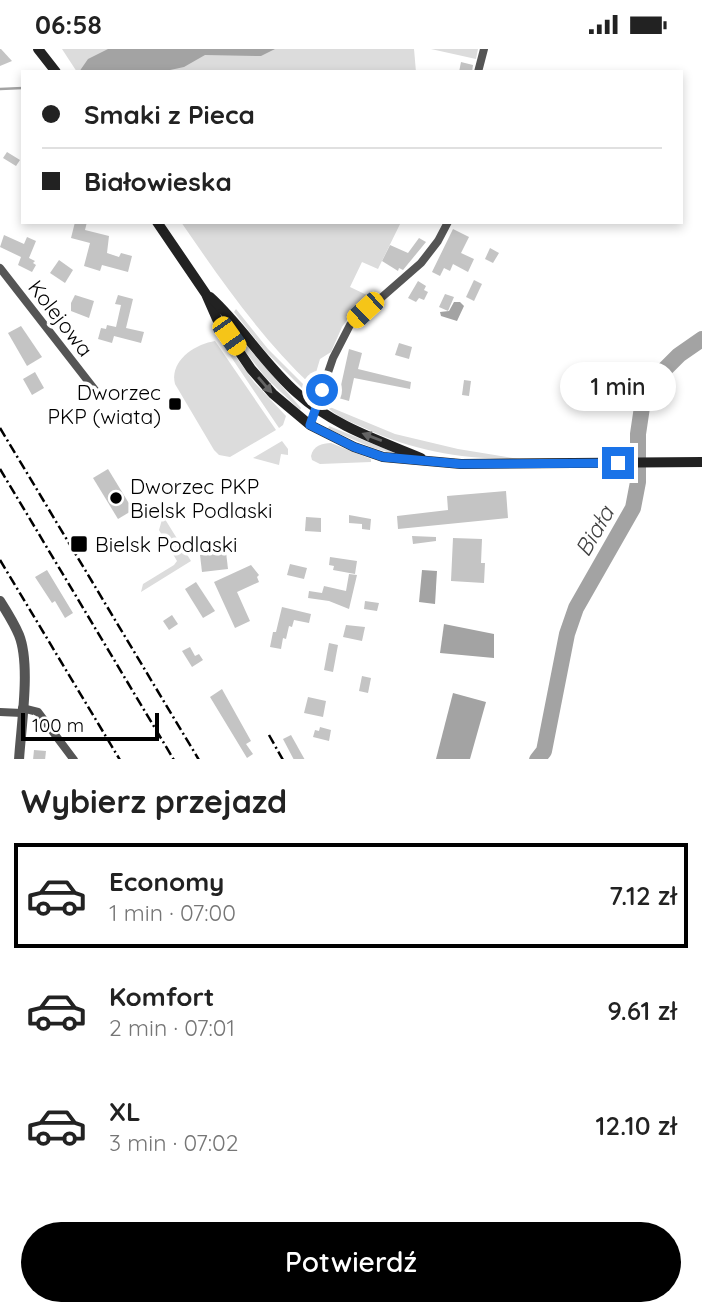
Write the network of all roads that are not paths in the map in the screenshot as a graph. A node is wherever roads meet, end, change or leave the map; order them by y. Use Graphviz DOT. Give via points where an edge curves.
graph roads {
  1 [pos="38,49"];
  2 [pos="484,49"];
  3 [pos="54,70"];
  4 [pos="479,70"];
  5 [pos="158,224"];
  6 [pos="447,224"];
  7 [pos="0,268"];
  8 [pos="206,294"];
  9 [pos="95,390"];
  10 [pos="316,409"];
  11 [pos="310,425"];
  12 [pos="430,461"];
  13 [pos="702,462"];
  14 [pos="0,601"];
  15 [pos="22,711"];
  16 [pos="0,712"];
  17 [pos="19,759"];
  18 [pos="74,759"];
  1 -- 3 [label="main road"];
  2 -- 4 [label="street"];
  5 -- 8 [label="main road"];
  6 -- 10 [label="street" via="421,263 349,324"];
  7 -- 9 [label="street, Kolejowa"];
  8 -- 10 [label="main road" via="277,374"];
  8 -- 11 [label="main road, one-way" via="251,369"];
  10 -- 11 [label="street"];
  12 -- 10 [label="main road, one-way" via="360,433"];
  11 -- 12 [label="main road" via="383,457"];
  12 -- 13 [label="main road" via="510,465"];
  14 -- 15 [label="street" via="23,649"];
  15 -- 16 [label="street"];
  15 -- 17 [label="street"];
  15 -- 18 [label="street" via="38,712"];
}
